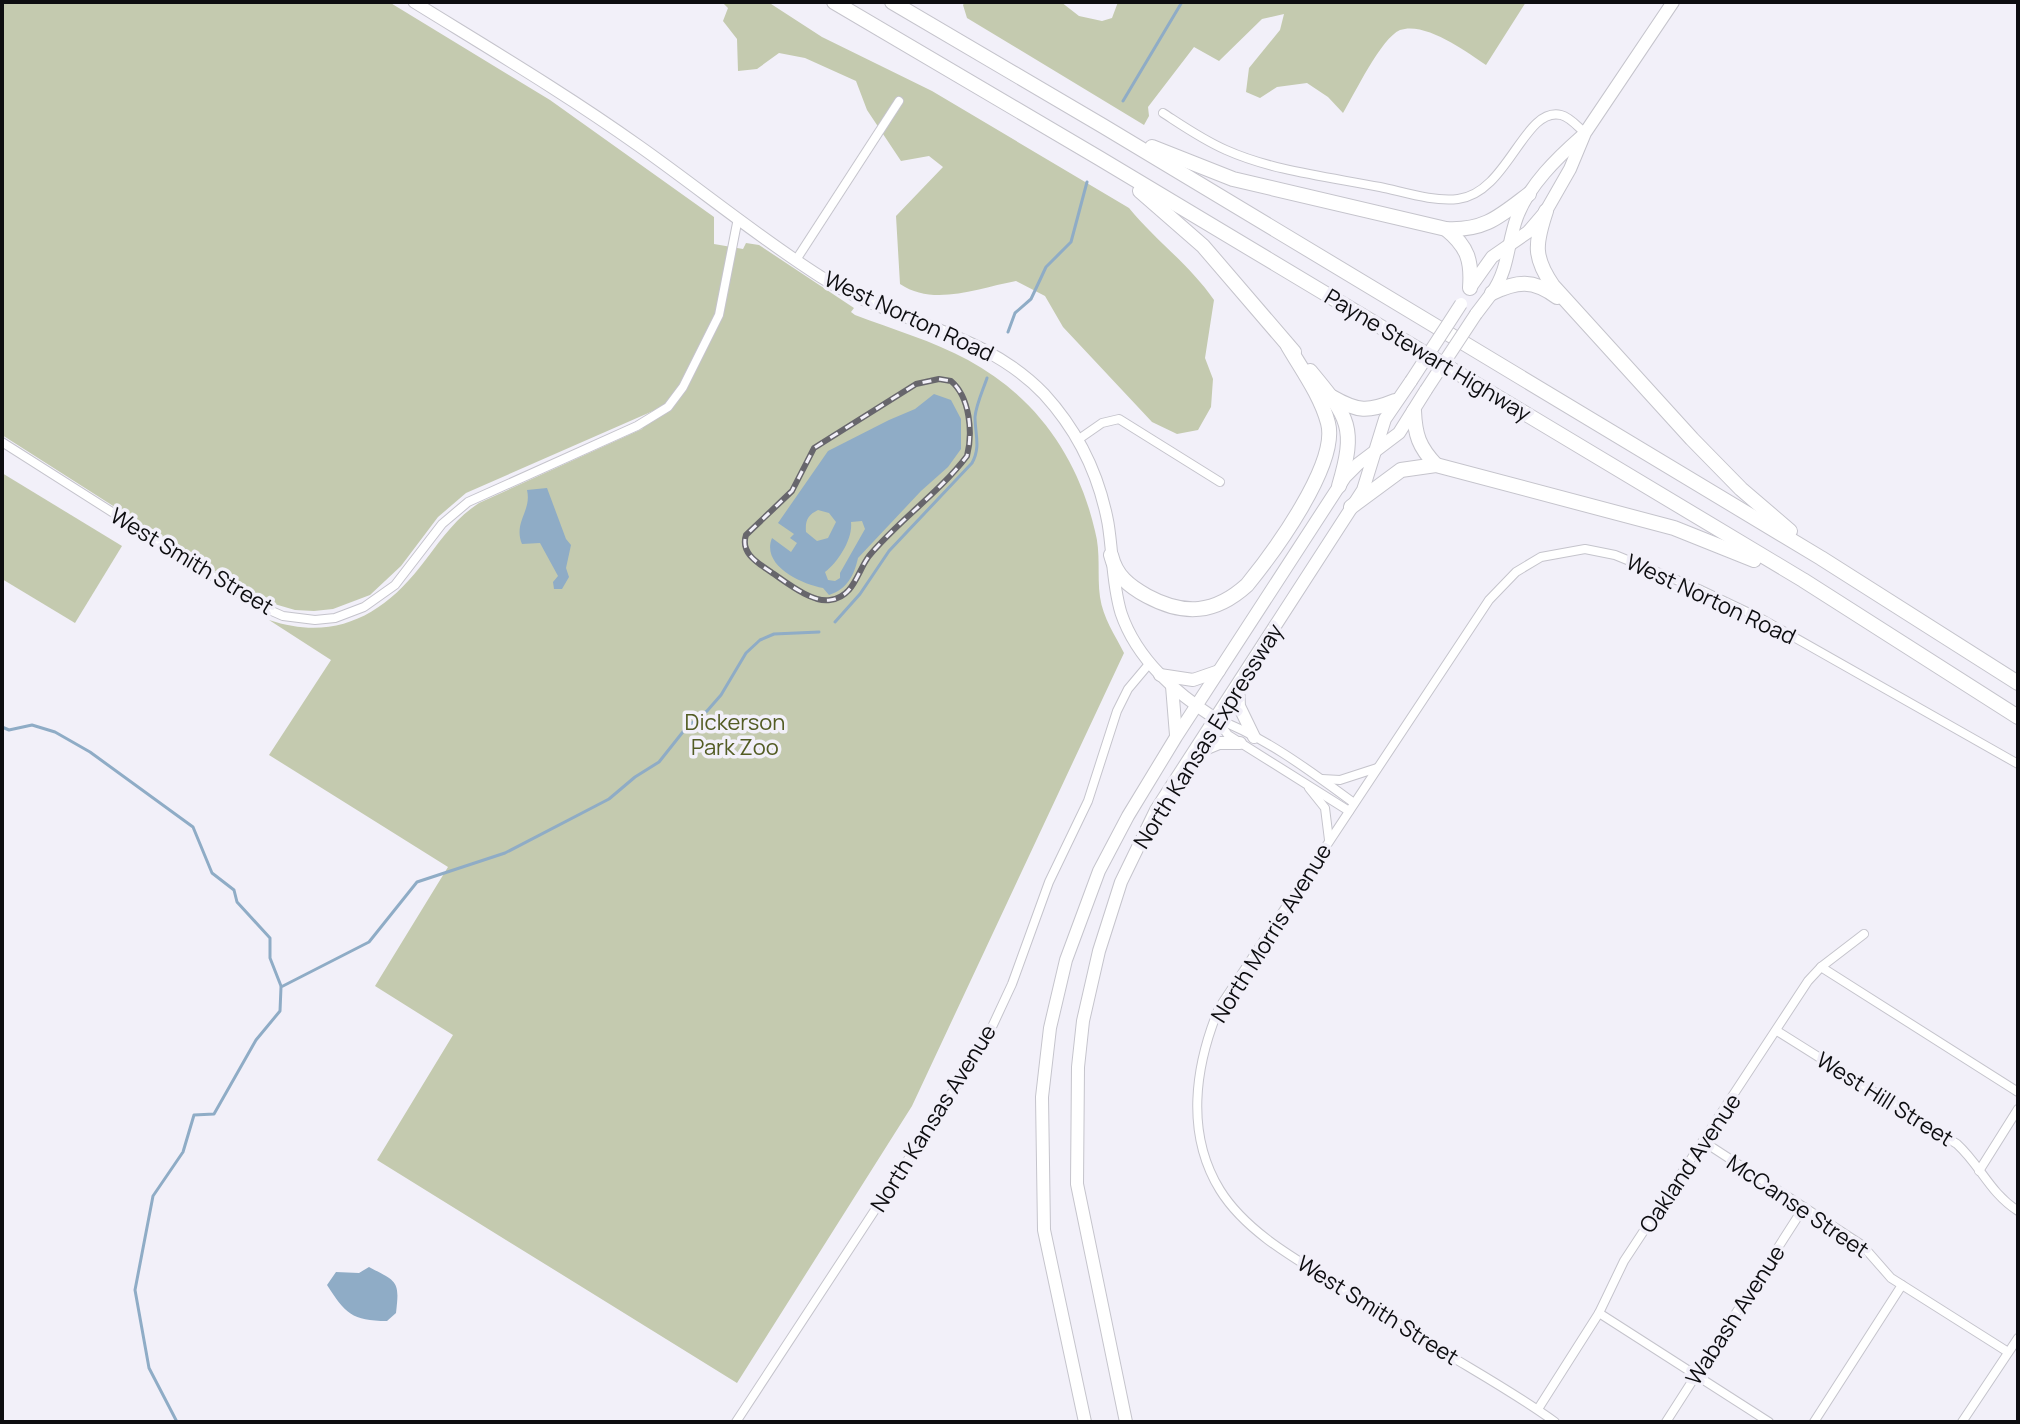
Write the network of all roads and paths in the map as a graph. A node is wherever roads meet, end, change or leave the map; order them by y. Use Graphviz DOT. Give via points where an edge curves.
graph roads {
  1 [pos="414,2"];
  2 [pos="834,2"];
  3 [pos="892,2"];
  4 [pos="1673,2"];
  5 [pos="899,101"];
  6 [pos="1163,113"];
  7 [pos="1103,126"];
  8 [pos="1585,133"];
  9 [pos="1099,158"];
  10 [pos="1529,194"];
  11 [pos="1546,211"];
  12 [pos="738,218"];
  13 [pos="1446,229"];
  14 [pos="1511,244"];
  15 [pos="796,260"];
  16 [pos="1470,288"];
  17 [pos="1492,293"];
  18 [pos="1567,304"];
  19 [pos="1288,346"];
  20 [pos="1332,397"];
  21 [pos="1395,401"];
  22 [pos="1414,411"];
  23 [pos="1079,439"];
  24 [pos="2,442"];
  25 [pos="1375,450"];
  26 [pos="1436,465"];
  27 [pos="1220,482"];
  28 [pos="1339,486"];
  29 [pos="1351,507"];
  30 [pos="1111,555"];
  31 [pos="1821,558"];
  32 [pos="1803,580"];
  33 [pos="1149,664"];
  34 [pos="1219,671"];
  35 [pos="1160,675"];
  36 [pos="2018,683"];
  37 [pos="1238,685"];
  38 [pos="1172,686"];
  39 [pos="1196,706"];
  40 [pos="2018,717"];
  41 [pos="1216,719"];
  42 [pos="1176,737"];
  43 [pos="1254,737"];
  44 [pos="1240,743"];
  45 [pos="1192,755"];
  46 [pos="2018,764"];
  47 [pos="1377,768"];
  48 [pos="1321,779"];
  49 [pos="1303,781"];
  50 [pos="1351,807"];
  51 [pos="1329,840"];
  52 [pos="1864,934"];
  53 [pos="1821,967"];
  54 [pos="1777,1031"];
  55 [pos="2018,1092"];
  56 [pos="2018,1109"];
  57 [pos="1704,1142"];
  58 [pos="1979,1171"];
  59 [pos="1226,1200"];
  60 [pos="1804,1207"];
  61 [pos="2018,1211"];
  62 [pos="1902,1285"];
  63 [pos="1599,1313"];
  64 [pos="2018,1338"];
  65 [pos="2008,1352"];
  66 [pos="1696,1376"];
  67 [pos="1538,1409"];
  68 [pos="736,1422"];
  69 [pos="1085,1422"];
  70 [pos="1126,1422"];
  71 [pos="1555,1422"];
  72 [pos="1666,1422"];
  73 [pos="1769,1422"];
  74 [pos="1814,1422"];
  75 [pos="1962,1422"];
  1 -- 12 [label="main road, West Norton Road" via="602,120"];
  2 -- 9 [label="highway, Payne Stewart Highway"];
  3 -- 7 [label="highway, Payne Stewart Highway"];
  4 -- 8 [label="main road, North Kansas Expressway"];
  5 -- 15 [label="street"];
  6 -- 8 [label="street" via="1211,143 1254,160 1450,200 1489,185 1530,130 1547,116 1564,116"];
  7 -- 13 [label="highway" via="1233,179"];
  7 -- 31 [label="highway, Payne Stewart Highway"];
  8 -- 10 [label="main road, North Kansas Expressway"];
  8 -- 11 [label="main road, North Kansas Expressway"];
  9 -- 19 [label="highway" via="1187,230"];
  9 -- 32 [label="highway, Payne Stewart Highway"];
  10 -- 13 [label="highway" via="1490,223"];
  10 -- 14 [label="main road, North Kansas Expressway"];
  11 -- 14 [label="main road, North Kansas Expressway"];
  11 -- 18 [label="highway" via="1537,257"];
  12 -- 15 [label="main road, West Norton Road"];
  12 -- 24 [label="street, West Smith Street" via="719,315 668,407 468,502 442,524 381,596 345,615 315,620 283,616 246,598"];
  13 -- 16 [label="highway" via="1469,257"];
  14 -- 16 [label="main road, North Kansas Expressway" via="1484,266"];
  14 -- 17 [label="main road, North Kansas Expressway"];
  15 -- 23 [label="main road, West Norton Road" via="864,301 964,338 1004,360 1042,392"];
  16 -- 21 [label="main road, North Kansas Expressway, bridge"];
  17 -- 18 [label="highway" via="1528,282"];
  17 -- 22 [label="main road, North Kansas Expressway, bridge"];
  18 -- 31 [label="highway" via="1741,489"];
  19 -- 20 [label="highway"];
  19 -- 30 [label="highway" via="1324,410 1328,451 1315,484 1247,585 1213,606 1178,609 1126,583"];
  20 -- 21 [label="highway" via="1360,410"];
  20 -- 28 [label="highway" via="1349,437"];
  21 -- 25 [label="main road, North Kansas Expressway"];
  22 -- 25 [label="main road, North Kansas Expressway" via="1394,438"];
  22 -- 26 [label="highway" via="1417,440"];
  23 -- 27 [label="street" via="1102,423 1119,419"];
  23 -- 30 [label="main road, West Norton Road" via="1101,496"];
  25 -- 28 [label="main road, North Kansas Expressway"];
  25 -- 29 [label="main road, North Kansas Expressway" via="1368,479"];
  26 -- 29 [label="highway" via="1401,470"];
  26 -- 32 [label="highway" via="1674,528"];
  28 -- 34 [label="main road, North Kansas Expressway"];
  29 -- 37 [label="main road, North Kansas Expressway"];
  30 -- 33 [label="main road, West Norton Road" via="1122,614"];
  31 -- 36 [label="highway, Payne Stewart Highway"];
  32 -- 40 [label="highway, Payne Stewart Highway"];
  33 -- 35 [label="main road, West Norton Road"];
  33 -- 68 [label="street, North Kansas Avenue" via="1117,711 1088,801 1049,882 1004,1004 974,1060"];
  34 -- 35 [label="main road" via="1193,680"];
  34 -- 39 [label="main road, North Kansas Expressway"];
  35 -- 38 [label="main road, West Norton Road"];
  37 -- 41 [label="main road, North Kansas Expressway"];
  37 -- 43 [label="main road" via="1239,706"];
  38 -- 39 [label="main road, West Norton Road"];
  38 -- 42 [label="main road"];
  39 -- 41 [label="main road, West Norton Road"];
  39 -- 42 [label="main road, North Kansas Expressway"];
  41 -- 43 [label="street, West Norton Road"];
  41 -- 44 [label="street, West Norton Road"];
  41 -- 45 [label="main road, North Kansas Expressway"];
  42 -- 69 [label="main road, North Kansas Expressway" via="1108,852 1073,937 1046,1051 1044,1230"];
  43 -- 48 [label="street, West Norton Road"];
  44 -- 45 [label="main road" via="1219,743"];
  44 -- 49 [label="street, West Norton Road"];
  45 -- 70 [label="main road, North Kansas Expressway" via="1137,846 1113,905 1083,1021 1078,1067 1077,1184"];
  46 -- 47 [label="street, West Norton Road" via="1734,605 1634,562 1585,549 1541,557 1502,585"];
  47 -- 48 [label="street" via="1340,780"];
  47 -- 50 [label="street, West Norton Road"];
  48 -- 50 [label="street, West Norton Road"];
  49 -- 50 [label="street, West Norton Road"];
  49 -- 51 [label="street" via="1325,808"];
  50 -- 51 [label="street, North Morris Avenue"];
  51 -- 59 [label="street, North Morris Avenue" via="1219,1008 1205,1045 1197,1088 1199,1130 1208,1167"];
  52 -- 53 [label="street, Oakland Avenue"];
  53 -- 54 [label="street, Oakland Avenue"];
  53 -- 55 [label="street"];
  54 -- 57 [label="street, Oakland Avenue"];
  54 -- 58 [label="street, West Hill Street" via="1950,1139"];
  56 -- 58 [label="street"];
  57 -- 60 [label="street, McCanse Street"];
  57 -- 63 [label="street, Oakland Avenue" via="1624,1261"];
  58 -- 61 [label="street, West Hill Street"];
  59 -- 67 [label="street, West Smith Street" via="1290,1254"];
  60 -- 62 [label="street, McCanse Street" via="1862,1245"];
  60 -- 66 [label="street, Wabash Avenue"];
  62 -- 65 [label="street, McCanse Street"];
  62 -- 74 [label="street"];
  63 -- 66 [label="street"];
  63 -- 67 [label="street, Oakland Avenue"];
  64 -- 65 [label="street"];
  65 -- 75 [label="street"];
  66 -- 72 [label="street, Wabash Avenue"];
  66 -- 73 [label="street"];
  67 -- 71 [label="street, West Smith Street"];
}
